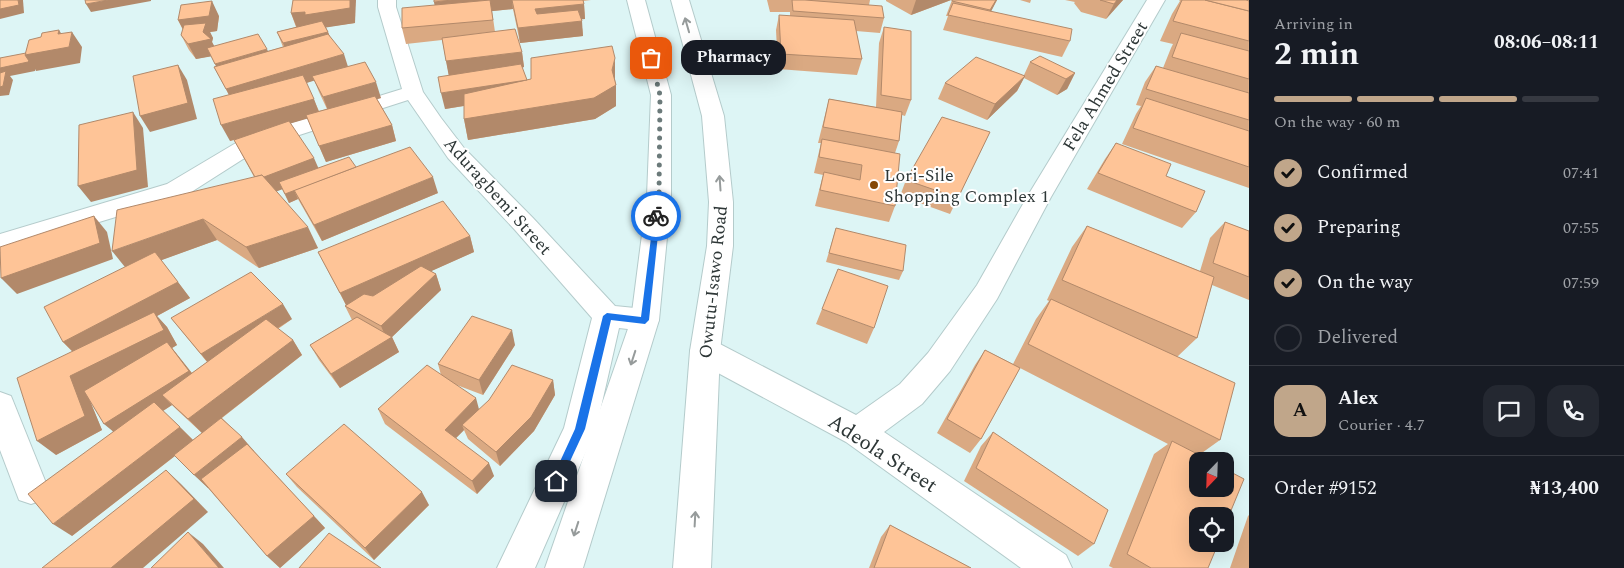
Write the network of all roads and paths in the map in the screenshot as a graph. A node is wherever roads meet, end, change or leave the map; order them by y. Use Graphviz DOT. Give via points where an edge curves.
graph roads {
  1 [pos="387,0"];
  2 [pos="636,0"];
  3 [pos="680,0"];
  4 [pos="1156,0"];
  5 [pos="413,92"];
  6 [pos="0,243"];
  7 [pos="607,316"];
  8 [pos="645,320"];
  9 [pos="705,351"];
  10 [pos="0,406"];
  11 [pos="858,432"];
  12 [pos="31,488"];
  13 [pos="516,568"];
  14 [pos="564,568"];
  15 [pos="692,568"];
  16 [pos="1053,568"];
  1 -- 5 [label="street, Aduragbemi Street"];
  2 -- 8 [label="street" via="660,95 659,196"];
  9 -- 3 [label="street, Owutu-Isawo Road, one-way" via="720,246 719,163 713,116"];
  4 -- 11 [label="street, Fela Ahmed Street" via="982,300 939,362 911,394"];
  5 -- 6 [label="street" via="254,142 235,150 176,190"];
  5 -- 7 [label="street, Aduragbemi Street" via="456,153"];
  7 -- 8 [label="street"];
  7 -- 13 [label="street" via="580,429"];
  8 -- 14 [label="street, one-way"];
  9 -- 11 [label="street, Adeola Street"];
  15 -- 9 [label="street, Owutu-Isawo Road, one-way"];
  10 -- 12 [label="street"];
  11 -- 16 [label="street, Adeola Street"];
}
